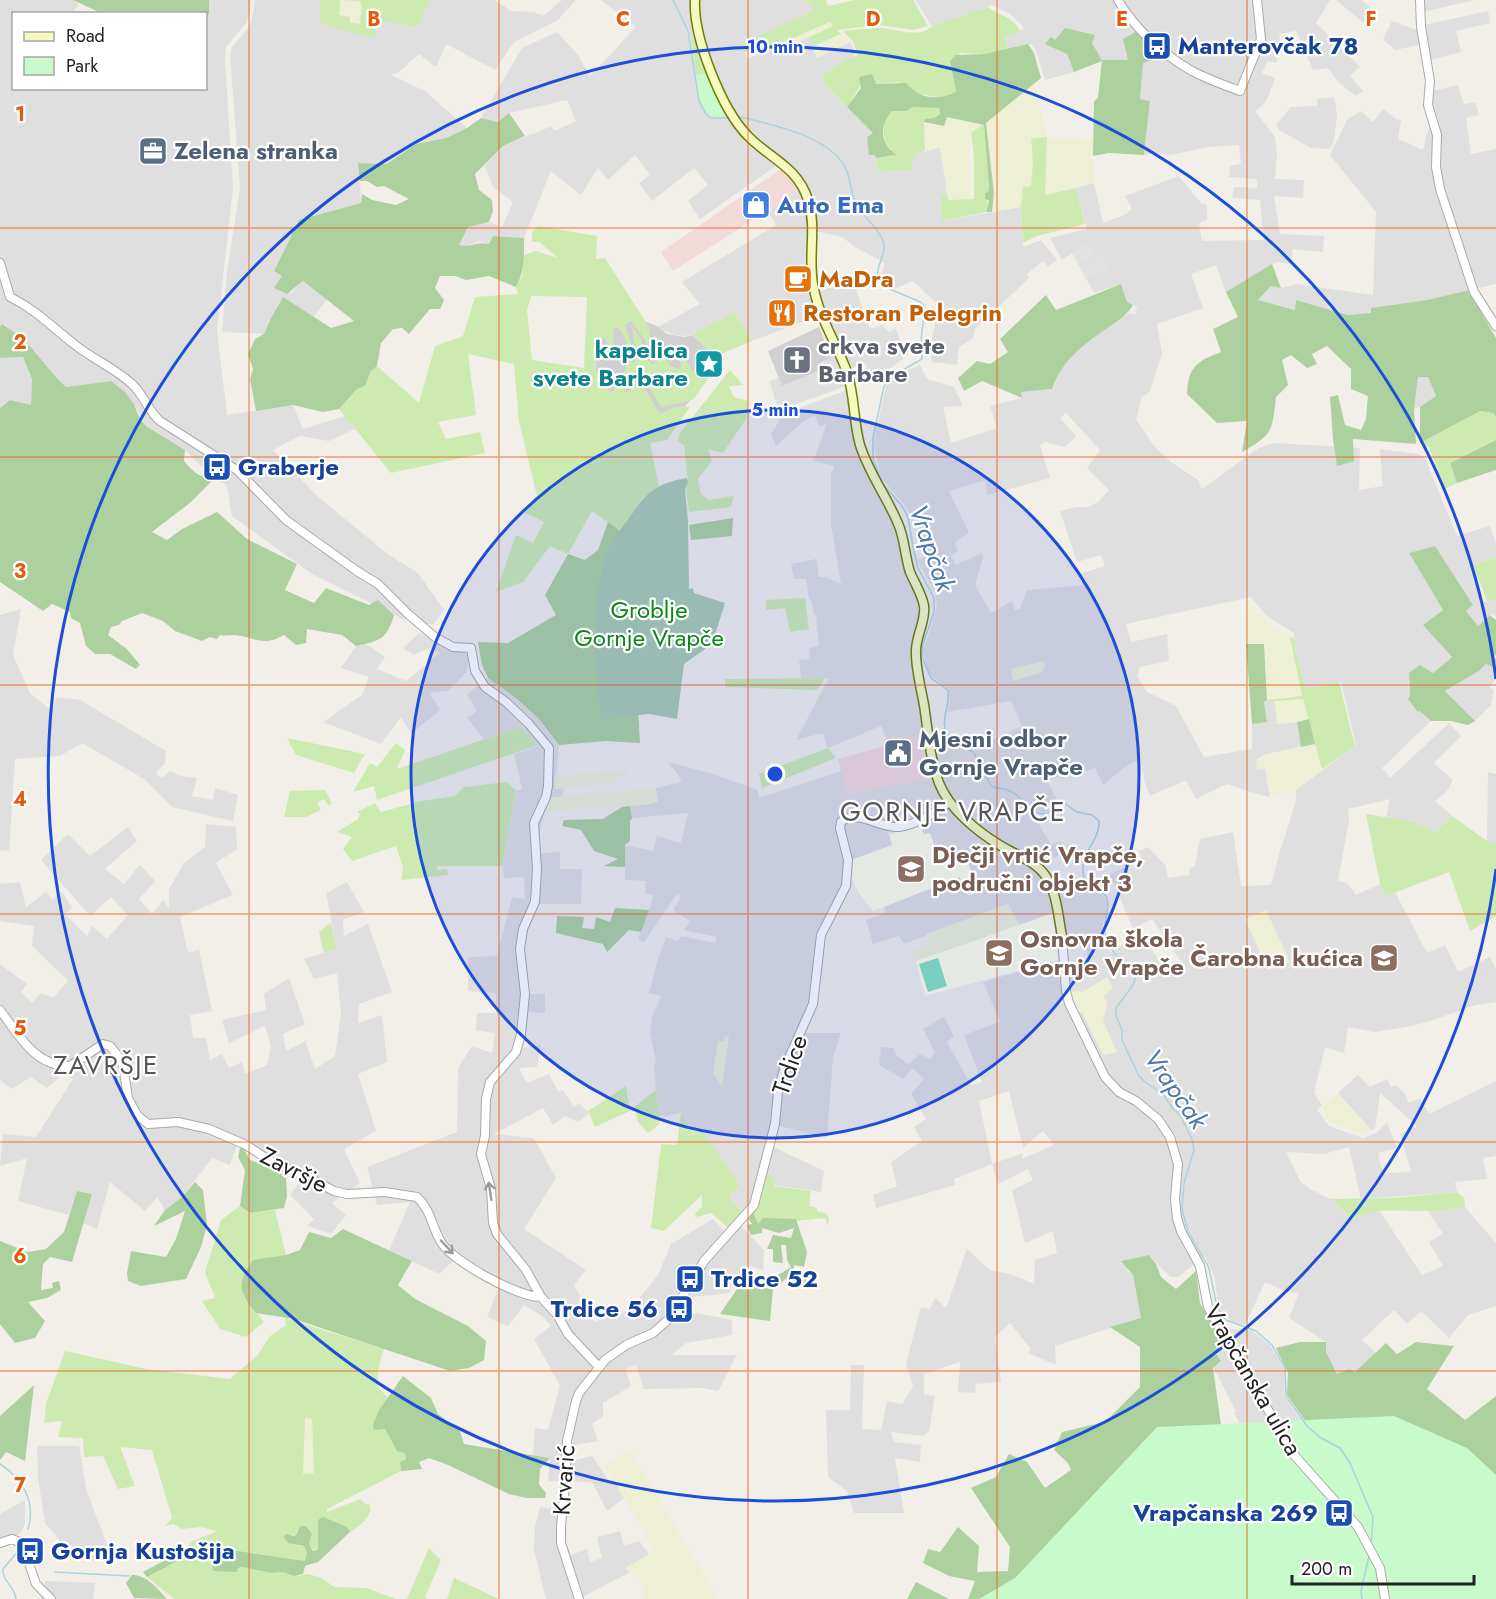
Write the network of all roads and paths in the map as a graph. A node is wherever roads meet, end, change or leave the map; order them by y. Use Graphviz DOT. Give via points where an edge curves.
graph roads {
  1 [pos="694,0"];
  2 [pos="1118,0"];
  3 [pos="1257,0"];
  4 [pos="1420,0"];
  5 [pos="0,263"];
  6 [pos="1496,326"];
  7 [pos="949,802"];
  8 [pos="1062,936"];
  9 [pos="0,1010"];
  10 [pos="541,1297"];
  11 [pos="599,1367"];
  12 [pos="0,1543"];
  13 [pos="51,1599"];
  14 [pos="579,1599"];
  15 [pos="1385,1599"];
  1 -- 7 [label="main road, Vrapčanska ulica" via="713,77 734,116 750,138 791,170 808,198 814,227 814,291 847,373 866,461 898,524 910,572 924,606 916,653 935,772"];
  2 -- 3 [label="street" via="1140,28 1176,60 1240,91 1261,39"];
  4 -- 6 [label="street" via="1430,81 1428,105 1437,135 1440,189 1474,292"];
  10 -- 5 [label="street, one-way" via="526,1270 494,1229 491,1188 481,1154 487,1091 495,1075 516,1052 521,1034 525,994 520,949 523,929 535,902 534,823 546,797 549,748 506,702 485,687 475,671 471,648 453,647 435,637 378,584 286,520 230,464 165,426 128,380 10,297"];
  7 -- 8 [label="main road, Vrapčanska ulica" via="992,840 1040,868 1052,890"];
  7 -- 11 [label="street, Trdice" via="905,825 888,826 854,817 841,822 848,860 846,886 821,935 813,1004 784,1069 775,1124 754,1205 704,1261 665,1324 626,1345"];
  8 -- 15 [label="street, Vrapčanska ulica" via="1069,1003 1102,1070 1119,1092 1158,1119 1170,1137 1178,1164 1177,1218 1200,1266 1211,1314 1295,1456 1347,1513 1367,1544 1377,1561"];
  9 -- 10 [label="street, Završje, one-way" via="19,1038 51,1064 70,1066 103,1044 110,1046 121,1061 131,1106 148,1124 178,1122 209,1129 334,1191 395,1192 417,1197 429,1213 441,1242 454,1254 498,1284 530,1297"];
  10 -- 11 [label="street"];
  11 -- 14 [label="street, Krvarić" via="579,1393 568,1427 561,1543"];
  12 -- 13 [label="street" via="12,1539 22,1543 36,1584"];
}
